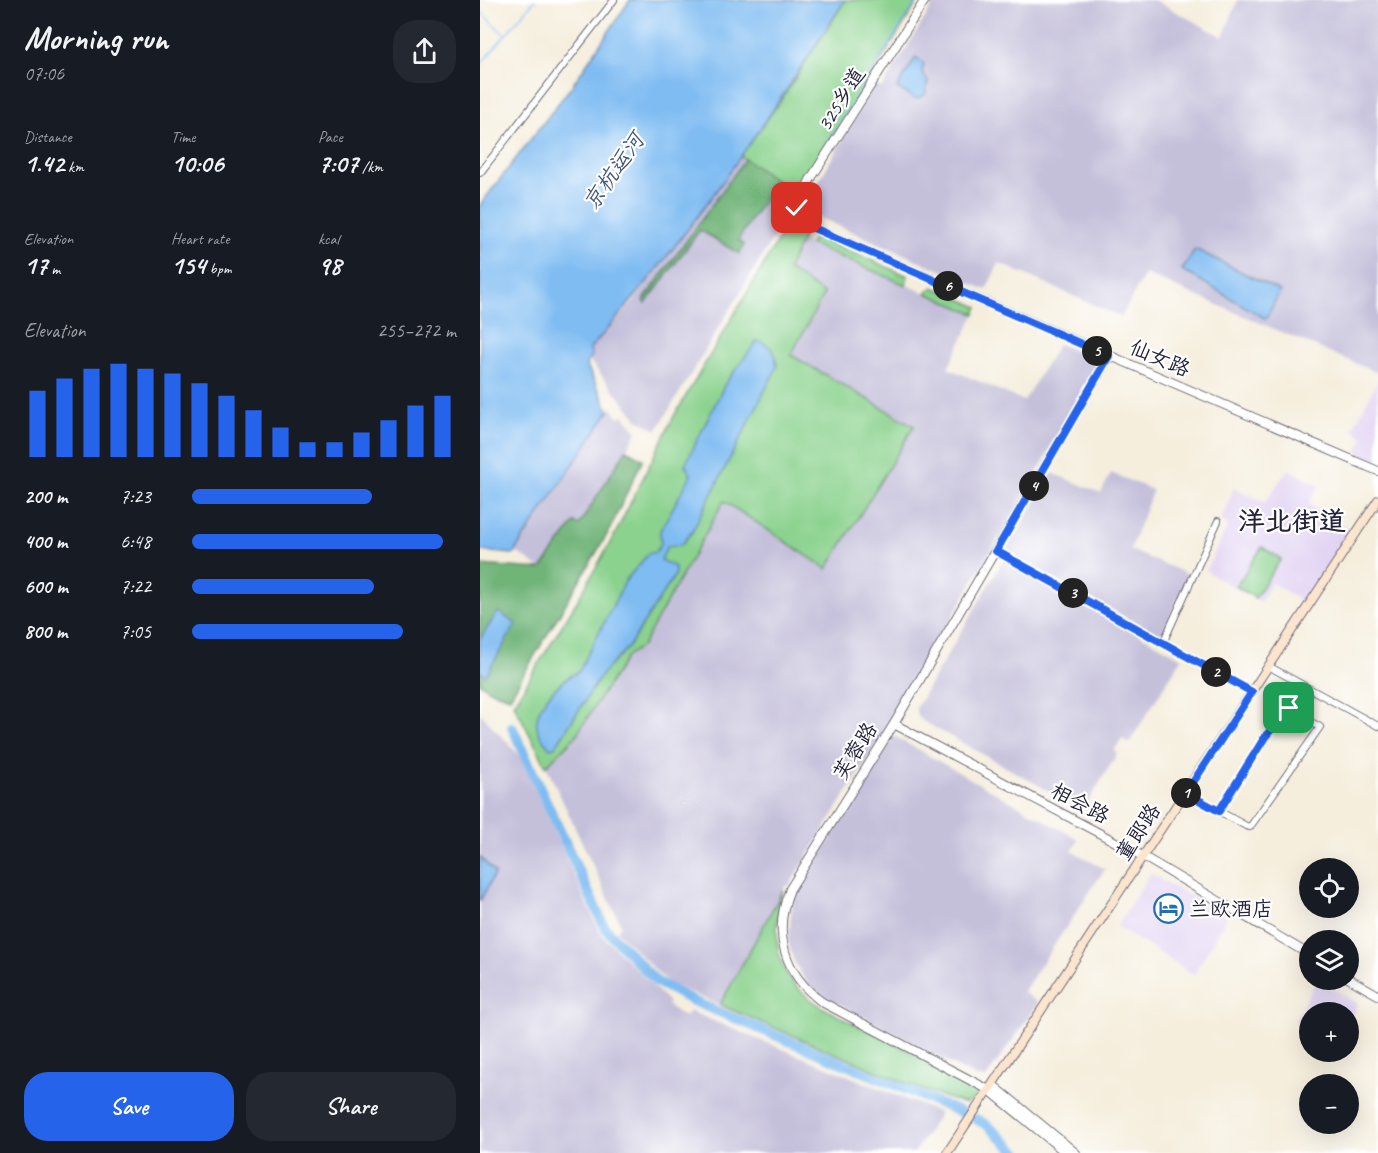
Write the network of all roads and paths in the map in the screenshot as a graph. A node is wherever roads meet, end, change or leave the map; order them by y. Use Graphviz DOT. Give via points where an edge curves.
graph roads {
  1 [pos="614,0"];
  2 [pos="925,0"];
  3 [pos="480,173"];
  4 [pos="795,220"];
  5 [pos="1109,356"];
  6 [pos="1378,471"];
  7 [pos="1378,500"];
  8 [pos="1218,521"];
  9 [pos="996,551"];
  10 [pos="1163,643"];
  11 [pos="1270,666"];
  12 [pos="1252,692"];
  13 [pos="894,724"];
  14 [pos="1378,726"];
  15 [pos="1186,793"];
  16 [pos="1219,811"];
  17 [pos="1144,857"];
  18 [pos="1299,949"];
  19 [pos="1359,984"];
  20 [pos="1378,995"];
  21 [pos="991,1088"];
  22 [pos="947,1153"];
  23 [pos="1066,1153"];
  24 [pos="1076,1153"];
  1 -- 3 [label="street"];
  2 -- 4 [label="street, 325乡道" via="810,180"];
  4 -- 5 [label="street, 仙女路"];
  5 -- 6 [label="street, 仙女路"];
  5 -- 9 [label="street, 芙蓉路"];
  7 -- 11 [label="main road, 董郎路"];
  8 -- 10 [label="street"];
  9 -- 10 [label="street"];
  9 -- 13 [label="street, 芙蓉路"];
  10 -- 12 [label="street"];
  11 -- 12 [label="main road, 董郎路"];
  11 -- 14 [label="street"];
  12 -- 15 [label="main road, 董郎路"];
  13 -- 17 [label="street, 相会路"];
  13 -- 21 [label="street, 芙蓉路" via="790,888 780,932 784,953 794,975 822,1002"];
  15 -- 16 [label="street"];
  15 -- 17 [label="main road, 董郎路"];
  16 -- 16 [label="street" via="1252,826 1320,727 1287,709"];
  17 -- 18 [label="street, 相会路"];
  17 -- 21 [label="main road, 董郎路"];
  19 -- 20 [label="street"];
  21 -- 22 [label="main road, 董郎路"];
  21 -- 23 [label="street"];
  21 -- 24 [label="street"];
}
